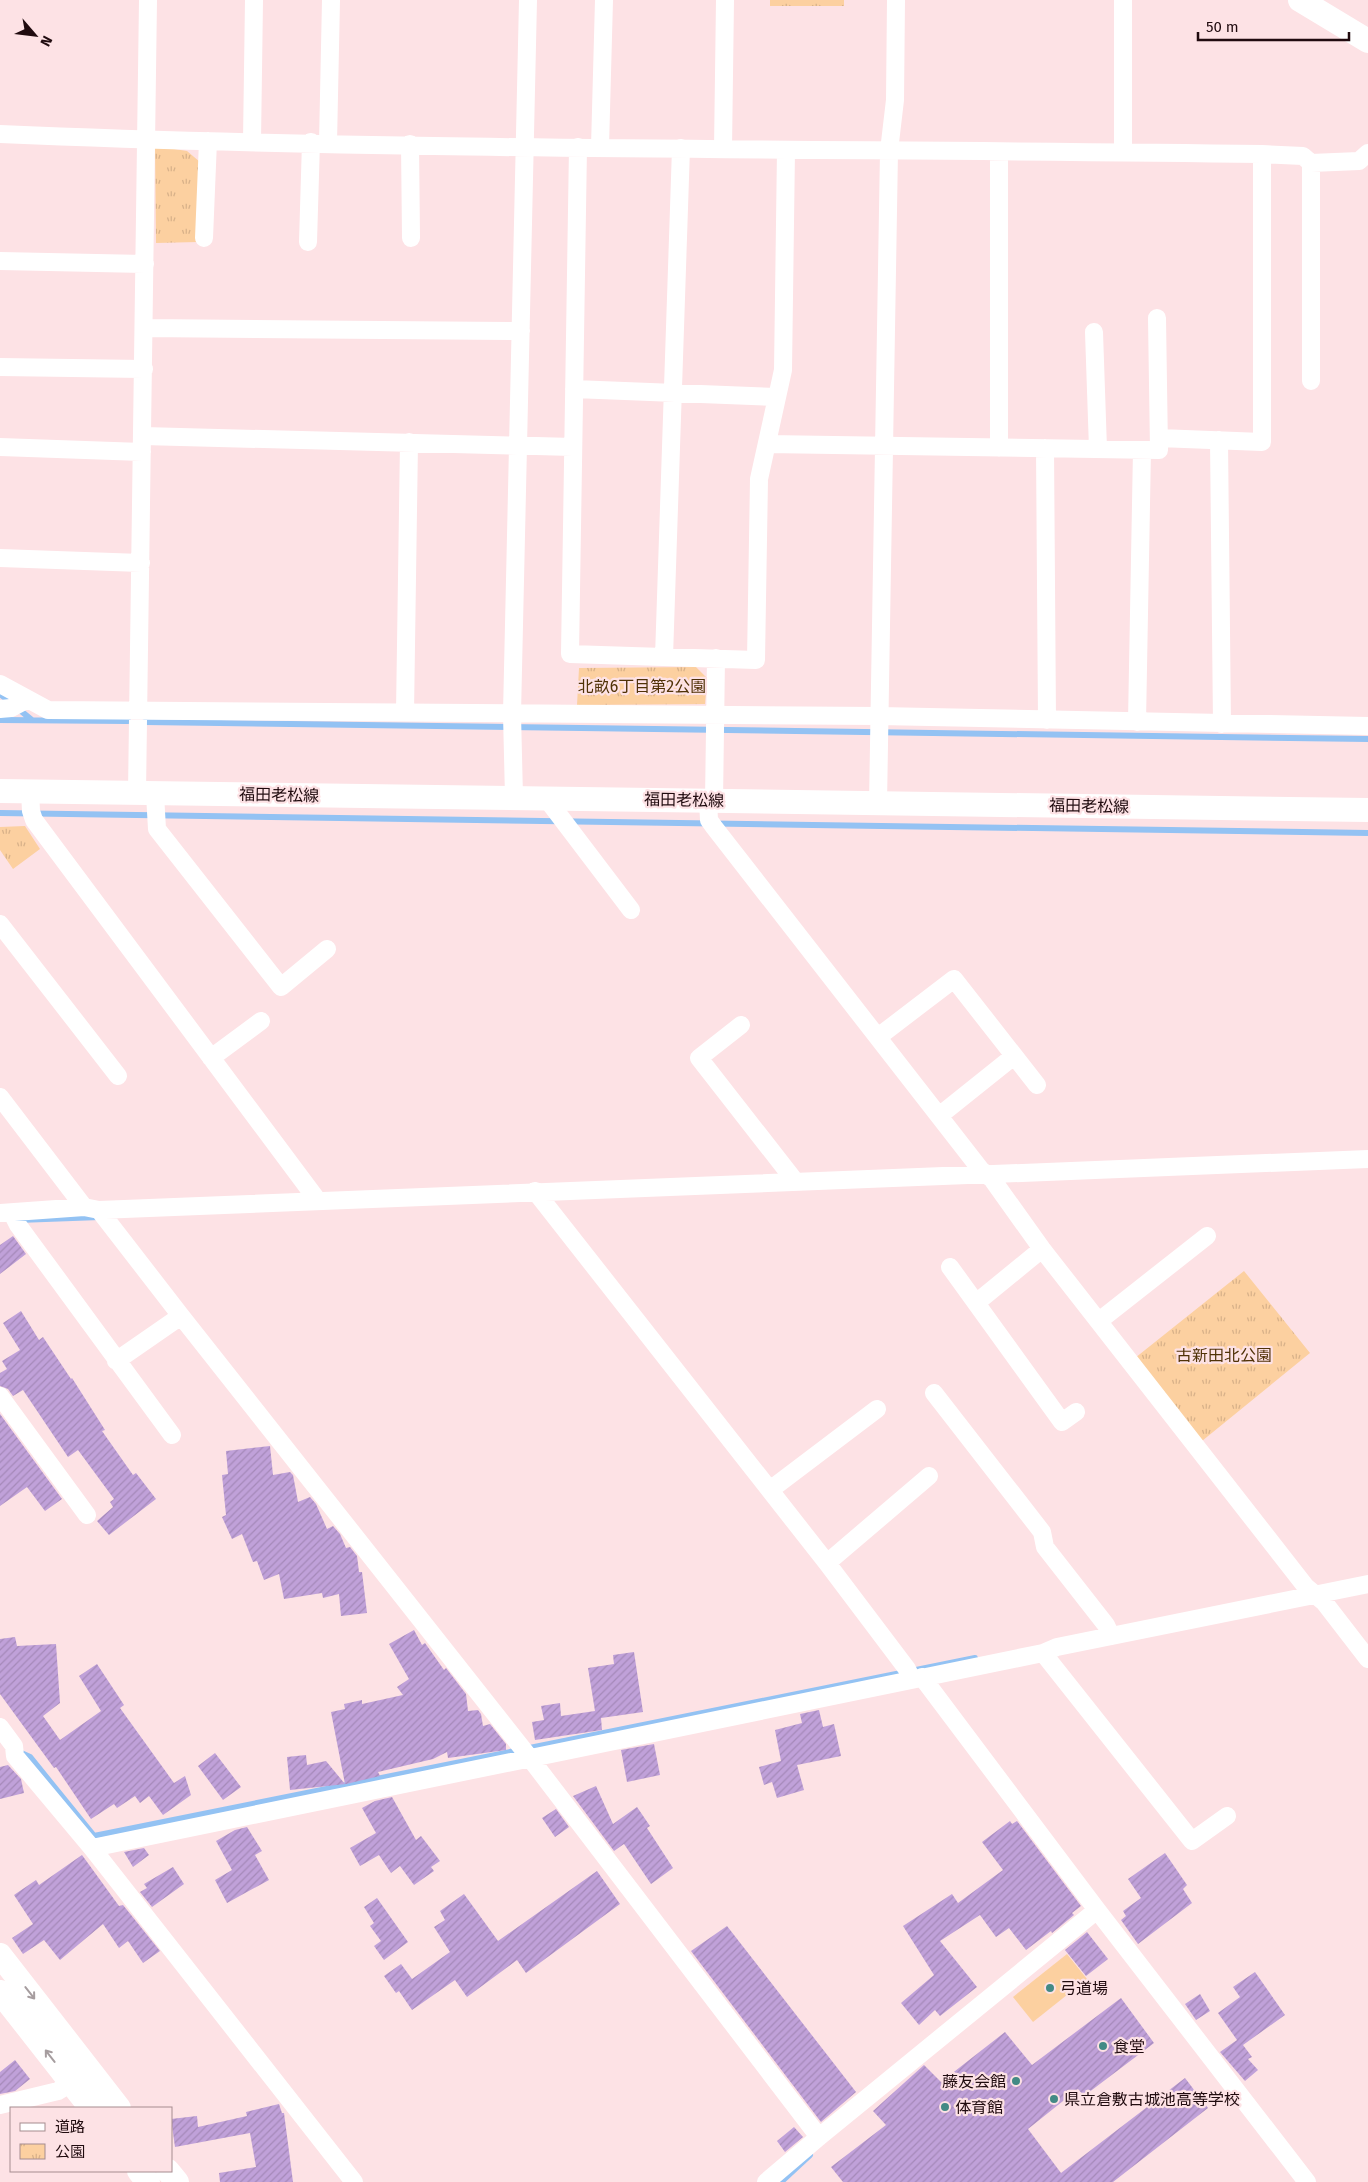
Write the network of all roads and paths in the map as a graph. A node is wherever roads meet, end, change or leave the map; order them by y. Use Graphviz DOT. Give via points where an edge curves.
graph roads {
  1 [pos="148,0"];
  2 [pos="254,0"];
  3 [pos="331,0"];
  4 [pos="528,0"];
  5 [pos="604,0"];
  6 [pos="725,0"];
  7 [pos="896,0"];
  8 [pos="1123,0"];
  9 [pos="1300,0"];
  10 [pos="1368,41"];
  11 [pos="0,134"];
  12 [pos="147,140"];
  13 [pos="208,141"];
  14 [pos="252,142"];
  15 [pos="320,143"];
  16 [pos="410,144"];
  17 [pos="526,146"];
  18 [pos="578,147"];
  19 [pos="600,147"];
  20 [pos="681,148"];
  21 [pos="723,149"];
  22 [pos="786,150"];
  23 [pos="889,151"];
  24 [pos="999,152"];
  25 [pos="1123,152"];
  26 [pos="1368,153"];
  27 [pos="1262,154"];
  28 [pos="1311,163"];
  29 [pos="204,238"];
  30 [pos="411,238"];
  31 [pos="308,242"];
  32 [pos="0,261"];
  33 [pos="145,264"];
  34 [pos="1157,318"];
  35 [pos="144,328"];
  36 [pos="521,331"];
  37 [pos="1094,332"];
  38 [pos="0,367"];
  39 [pos="144,368"];
  40 [pos="1311,381"];
  41 [pos="574,389"];
  42 [pos="673,392"];
  43 [pos="777,397"];
  44 [pos="1159,438"];
  45 [pos="1219,440"];
  46 [pos="408,442"];
  47 [pos="143,444"];
  48 [pos="767,444"];
  49 [pos="519,445"];
  50 [pos="883,446"];
  51 [pos="0,447"];
  52 [pos="573,447"];
  53 [pos="999,448"];
  54 [pos="1045,448"];
  55 [pos="1098,449"];
  56 [pos="1142,450"];
  57 [pos="0,558"];
  58 [pos="141,562"];
  59 [pos="664,657"];
  60 [pos="716,658"];
  61 [pos="0,684"];
  62 [pos="16,705"];
  63 [pos="138,712"];
  64 [pos="406,713"];
  65 [pos="1047,720"];
  66 [pos="512,722"];
  67 [pos="1137,722"];
  68 [pos="715,724"];
  69 [pos="1222,724"];
  70 [pos="879,726"];
  71 [pos="1368,726"];
  72 [pos="0,791"];
  73 [pos="514,797"];
  74 [pos="546,798"];
  75 [pos="878,804"];
  76 [pos="151,805"];
  77 [pos="31,807"];
  78 [pos="1368,810"];
  79 [pos="711,812"];
  80 [pos="631,910"];
  81 [pos="0,924"];
  82 [pos="327,949"];
  83 [pos="260,1021"];
  84 [pos="741,1025"];
  85 [pos="878,1037"];
  86 [pos="1014,1056"];
  87 [pos="211,1058"];
  88 [pos="118,1076"];
  89 [pos="1037,1085"];
  90 [pos="0,1097"];
  91 [pos="939,1116"];
  92 [pos="1368,1159"];
  93 [pos="991,1179"];
  94 [pos="795,1181"];
  95 [pos="539,1197"];
  96 [pos="318,1201"];
  97 [pos="99,1213"];
  98 [pos="11,1217"];
  99 [pos="1207,1236"];
  100 [pos="1042,1249"];
  101 [pos="950,1267"];
  102 [pos="976,1303"];
  103 [pos="181,1316"];
  104 [pos="1099,1321"];
  105 [pos="116,1361"];
  106 [pos="934,1393"];
  107 [pos="0,1396"];
  108 [pos="877,1409"];
  109 [pos="1076,1412"];
  110 [pos="172,1435"];
  111 [pos="929,1476"];
  112 [pos="770,1490"];
  113 [pos="87,1515"];
  114 [pos="827,1563"];
  115 [pos="1368,1584"];
  116 [pos="1312,1592"];
  117 [pos="1109,1631"];
  118 [pos="1042,1653"];
  119 [pos="1368,1659"];
  120 [pos="913,1675"];
  121 [pos="0,1727"];
  122 [pos="525,1751"];
  123 [pos="11,1752"];
  124 [pos="1227,1816"];
  125 [pos="92,1848"];
  126 [pos="1097,1910"];
  127 [pos="0,1955"];
  128 [pos="0,1992"];
  129 [pos="71,2083"];
  130 [pos="0,2104"];
  131 [pos="90,2107"];
  132 [pos="118,2107"];
  133 [pos="819,2137"];
  134 [pos="140,2172"];
  135 [pos="169,2172"];
  136 [pos="148,2182"];
  137 [pos="177,2182"];
  138 [pos="354,2182"];
  139 [pos="766,2182"];
  140 [pos="1307,2182"];
  1 -- 12 [label="street"];
  2 -- 14 [label="street"];
  3 -- 15 [label="street"];
  4 -- 17 [label="street"];
  5 -- 19 [label="street"];
  6 -- 21 [label="street"];
  7 -- 23 [label="street" via="896,100"];
  8 -- 25 [label="street"];
  9 -- 10 [label="main road"];
  11 -- 12 [label="street"];
  12 -- 13 [label="street"];
  12 -- 33 [label="street"];
  13 -- 14 [label="street"];
  13 -- 29 [label="street"];
  14 -- 15 [label="street"];
  15 -- 16 [label="street"];
  15 -- 31 [label="street"];
  16 -- 17 [label="street"];
  16 -- 30 [label="street"];
  17 -- 18 [label="street"];
  17 -- 36 [label="street"];
  18 -- 19 [label="street"];
  18 -- 41 [label="street"];
  19 -- 20 [label="street"];
  20 -- 21 [label="street"];
  20 -- 42 [label="street"];
  21 -- 22 [label="street"];
  22 -- 23 [label="street"];
  22 -- 43 [label="street" via="783,370"];
  23 -- 24 [label="street"];
  23 -- 50 [label="street"];
  24 -- 25 [label="street"];
  24 -- 53 [label="street"];
  25 -- 27 [label="street"];
  26 -- 28 [label="street" via="1359,161"];
  27 -- 28 [label="street" via="1303,156"];
  27 -- 45 [label="street" via="1262,442"];
  28 -- 40 [label="street"];
  32 -- 33 [label="street"];
  33 -- 35 [label="street"];
  34 -- 44 [label="street"];
  35 -- 36 [label="street"];
  35 -- 39 [label="street"];
  36 -- 49 [label="street"];
  37 -- 55 [label="street"];
  38 -- 39 [label="street"];
  39 -- 47 [label="street"];
  41 -- 42 [label="street"];
  41 -- 52 [label="street"];
  42 -- 43 [label="street"];
  42 -- 59 [label="street"];
  43 -- 48 [label="street"];
  44 -- 45 [label="street"];
  44 -- 56 [label="street" via="1159,450"];
  45 -- 69 [label="street"];
  46 -- 47 [label="street"];
  46 -- 49 [label="street"];
  46 -- 64 [label="street"];
  47 -- 51 [label="street"];
  47 -- 58 [label="street"];
  48 -- 50 [label="street"];
  48 -- 60 [label="street" via="759,479 756,660"];
  49 -- 52 [label="street"];
  49 -- 66 [label="street"];
  50 -- 53 [label="street"];
  50 -- 70 [label="street"];
  52 -- 59 [label="street" via="570,654"];
  53 -- 54 [label="street"];
  54 -- 55 [label="street"];
  54 -- 65 [label="street"];
  55 -- 56 [label="street"];
  56 -- 67 [label="street"];
  57 -- 58 [label="street"];
  58 -- 63 [label="street"];
  59 -- 60 [label="street"];
  60 -- 68 [label="street"];
  61 -- 62 [label="street"];
  62 -- 63 [label="street" via="48,710"];
  63 -- 64 [label="street"];
  63 -- 76 [label="street"];
  64 -- 66 [label="street"];
  65 -- 67 [label="street"];
  65 -- 70 [label="street"];
  66 -- 68 [label="street"];
  66 -- 73 [label="street"];
  67 -- 69 [label="street"];
  68 -- 70 [label="street"];
  68 -- 79 [label="street"];
  69 -- 71 [label="street"];
  70 -- 75 [label="street"];
  72 -- 77 [label="main road, 福田老松線"];
  73 -- 74 [label="main road, 福田老松線"];
  73 -- 76 [label="main road, 福田老松線"];
  74 -- 79 [label="main road, 福田老松線"];
  74 -- 80 [label="street"];
  75 -- 78 [label="main road, 福田老松線"];
  75 -- 79 [label="main road, 福田老松線"];
  76 -- 77 [label="main road, 福田老松線"];
  76 -- 82 [label="street" via="156,829 281,987"];
  77 -- 87 [label="street"];
  79 -- 85 [label="street"];
  81 -- 88 [label="street"];
  83 -- 87 [label="street"];
  84 -- 94 [label="street" via="699,1058"];
  85 -- 86 [label="street" via="954,979"];
  85 -- 91 [label="street"];
  86 -- 89 [label="street"];
  86 -- 91 [label="street"];
  87 -- 96 [label="street"];
  90 -- 97 [label="street"];
  91 -- 93 [label="street"];
  92 -- 93 [label="street"];
  93 -- 94 [label="street"];
  93 -- 100 [label="street"];
  94 -- 95 [label="street"];
  95 -- 96 [label="street"];
  95 -- 112 [label="street"];
  96 -- 97 [label="street"];
  97 -- 98 [label="street"];
  97 -- 103 [label="street"];
  98 -- 105 [label="street"];
  99 -- 104 [label="street"];
  100 -- 102 [label="street"];
  100 -- 104 [label="street"];
  101 -- 102 [label="street"];
  102 -- 109 [label="street" via="1062,1422"];
  103 -- 105 [label="street"];
  103 -- 122 [label="street"];
  104 -- 116 [label="street"];
  105 -- 110 [label="street"];
  106 -- 117 [label="street" via="1042,1532 1046,1547"];
  107 -- 113 [label="street"];
  108 -- 112 [label="street"];
  111 -- 114 [label="street"];
  112 -- 114 [label="street"];
  114 -- 120 [label="street"];
  115 -- 116 [label="street"];
  116 -- 117 [label="street"];
  116 -- 119 [label="street" via="1324,1602"];
  117 -- 118 [label="street"];
  118 -- 120 [label="street"];
  118 -- 124 [label="street" via="1192,1841"];
  120 -- 122 [label="street"];
  120 -- 126 [label="street"];
  121 -- 123 [label="street"];
  122 -- 125 [label="street"];
  122 -- 133 [label="street"];
  123 -- 125 [label="street"];
  125 -- 138 [label="street"];
  126 -- 133 [label="street"];
  126 -- 140 [label="street"];
  127 -- 132 [label="main road, one-way"];
  129 -- 128 [label="main road, one-way"];
  129 -- 130 [label="street" via="51,2094"];
  129 -- 131 [label="main road"];
  133 -- 139 [label="street"];
  134 -- 136 [label="main road"];
  135 -- 137 [label="main road"];
}
